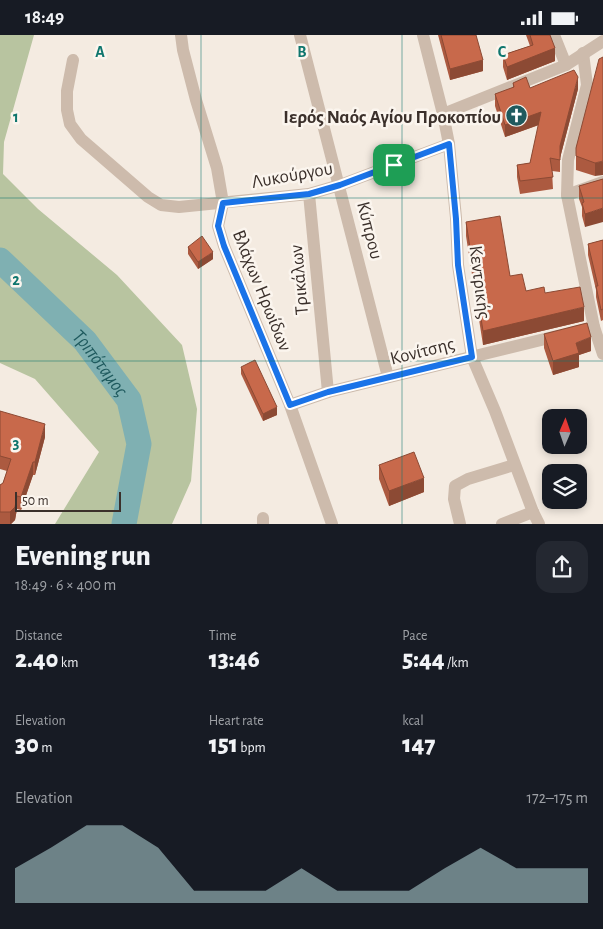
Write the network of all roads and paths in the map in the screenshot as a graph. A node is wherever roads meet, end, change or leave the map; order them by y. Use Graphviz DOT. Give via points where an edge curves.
graph roads {
  1 [pos="181,35"];
  2 [pos="300,35"];
  3 [pos="423,35"];
  4 [pos="554,35"];
  5 [pos="603,41"];
  6 [pos="583,53"];
  7 [pos="73,60"];
  8 [pos="566,65"];
  9 [pos="443,114"];
  10 [pos="449,144"];
  11 [pos="603,182"];
  12 [pos="340,185"];
  13 [pos="309,194"];
  14 [pos="567,195"];
  15 [pos="223,203"];
  16 [pos="594,327"];
  17 [pos="603,355"];
  18 [pos="472,357"];
  19 [pos="388,377"];
  20 [pos="328,392"];
  21 [pos="290,405"];
  22 [pos="514,465"];
  23 [pos="536,520"];
  24 [pos="332,524"];
  25 [pos="460,524"];
  26 [pos="502,524"];
  1 -- 15 [label="street, Βλάχων Ηρωίδων" via="196,100 217,168"];
  2 -- 12 [label="street, Κύπρου"];
  3 -- 9 [label="street, Κεντρικής"];
  4 -- 8 [label="street"];
  5 -- 6 [label="street"];
  6 -- 8 [label="street"];
  6 -- 14 [label="street" via="587,85 568,160"];
  7 -- 15 [label="street, Λυκούργου" via="67,111 70,124 81,139 161,205 179,207"];
  8 -- 9 [label="street"];
  9 -- 10 [label="street, Κεντρικής"];
  10 -- 12 [label="street, Λυκούργου"];
  10 -- 18 [label="street, Κεντρικής" via="458,265"];
  11 -- 14 [label="street"];
  12 -- 13 [label="street, Λυκούργου"];
  12 -- 19 [label="street, Κύπρου"];
  13 -- 15 [label="street, Λυκούργου"];
  13 -- 20 [label="street, Τρικάλων"];
  14 -- 16 [label="street"];
  15 -- 21 [label="street, Βλάχων Ηρωίδων" via="218,226 224,246"];
  16 -- 17 [label="street"];
  16 -- 18 [label="street, Κονίτσης"];
  18 -- 19 [label="street, Κονίτσης"];
  18 -- 22 [label="street, Κεντρικής"];
  19 -- 20 [label="street, Κονίτσης"];
  20 -- 21 [label="street, Κονίτσης"];
  21 -- 24 [label="street, Βλάχων Ηρωίδων"];
  22 -- 23 [label="street, Κεντρικής"];
  22 -- 25 [label="street" via="455,486 454,499"];
  23 -- 26 [label="street"];
}
